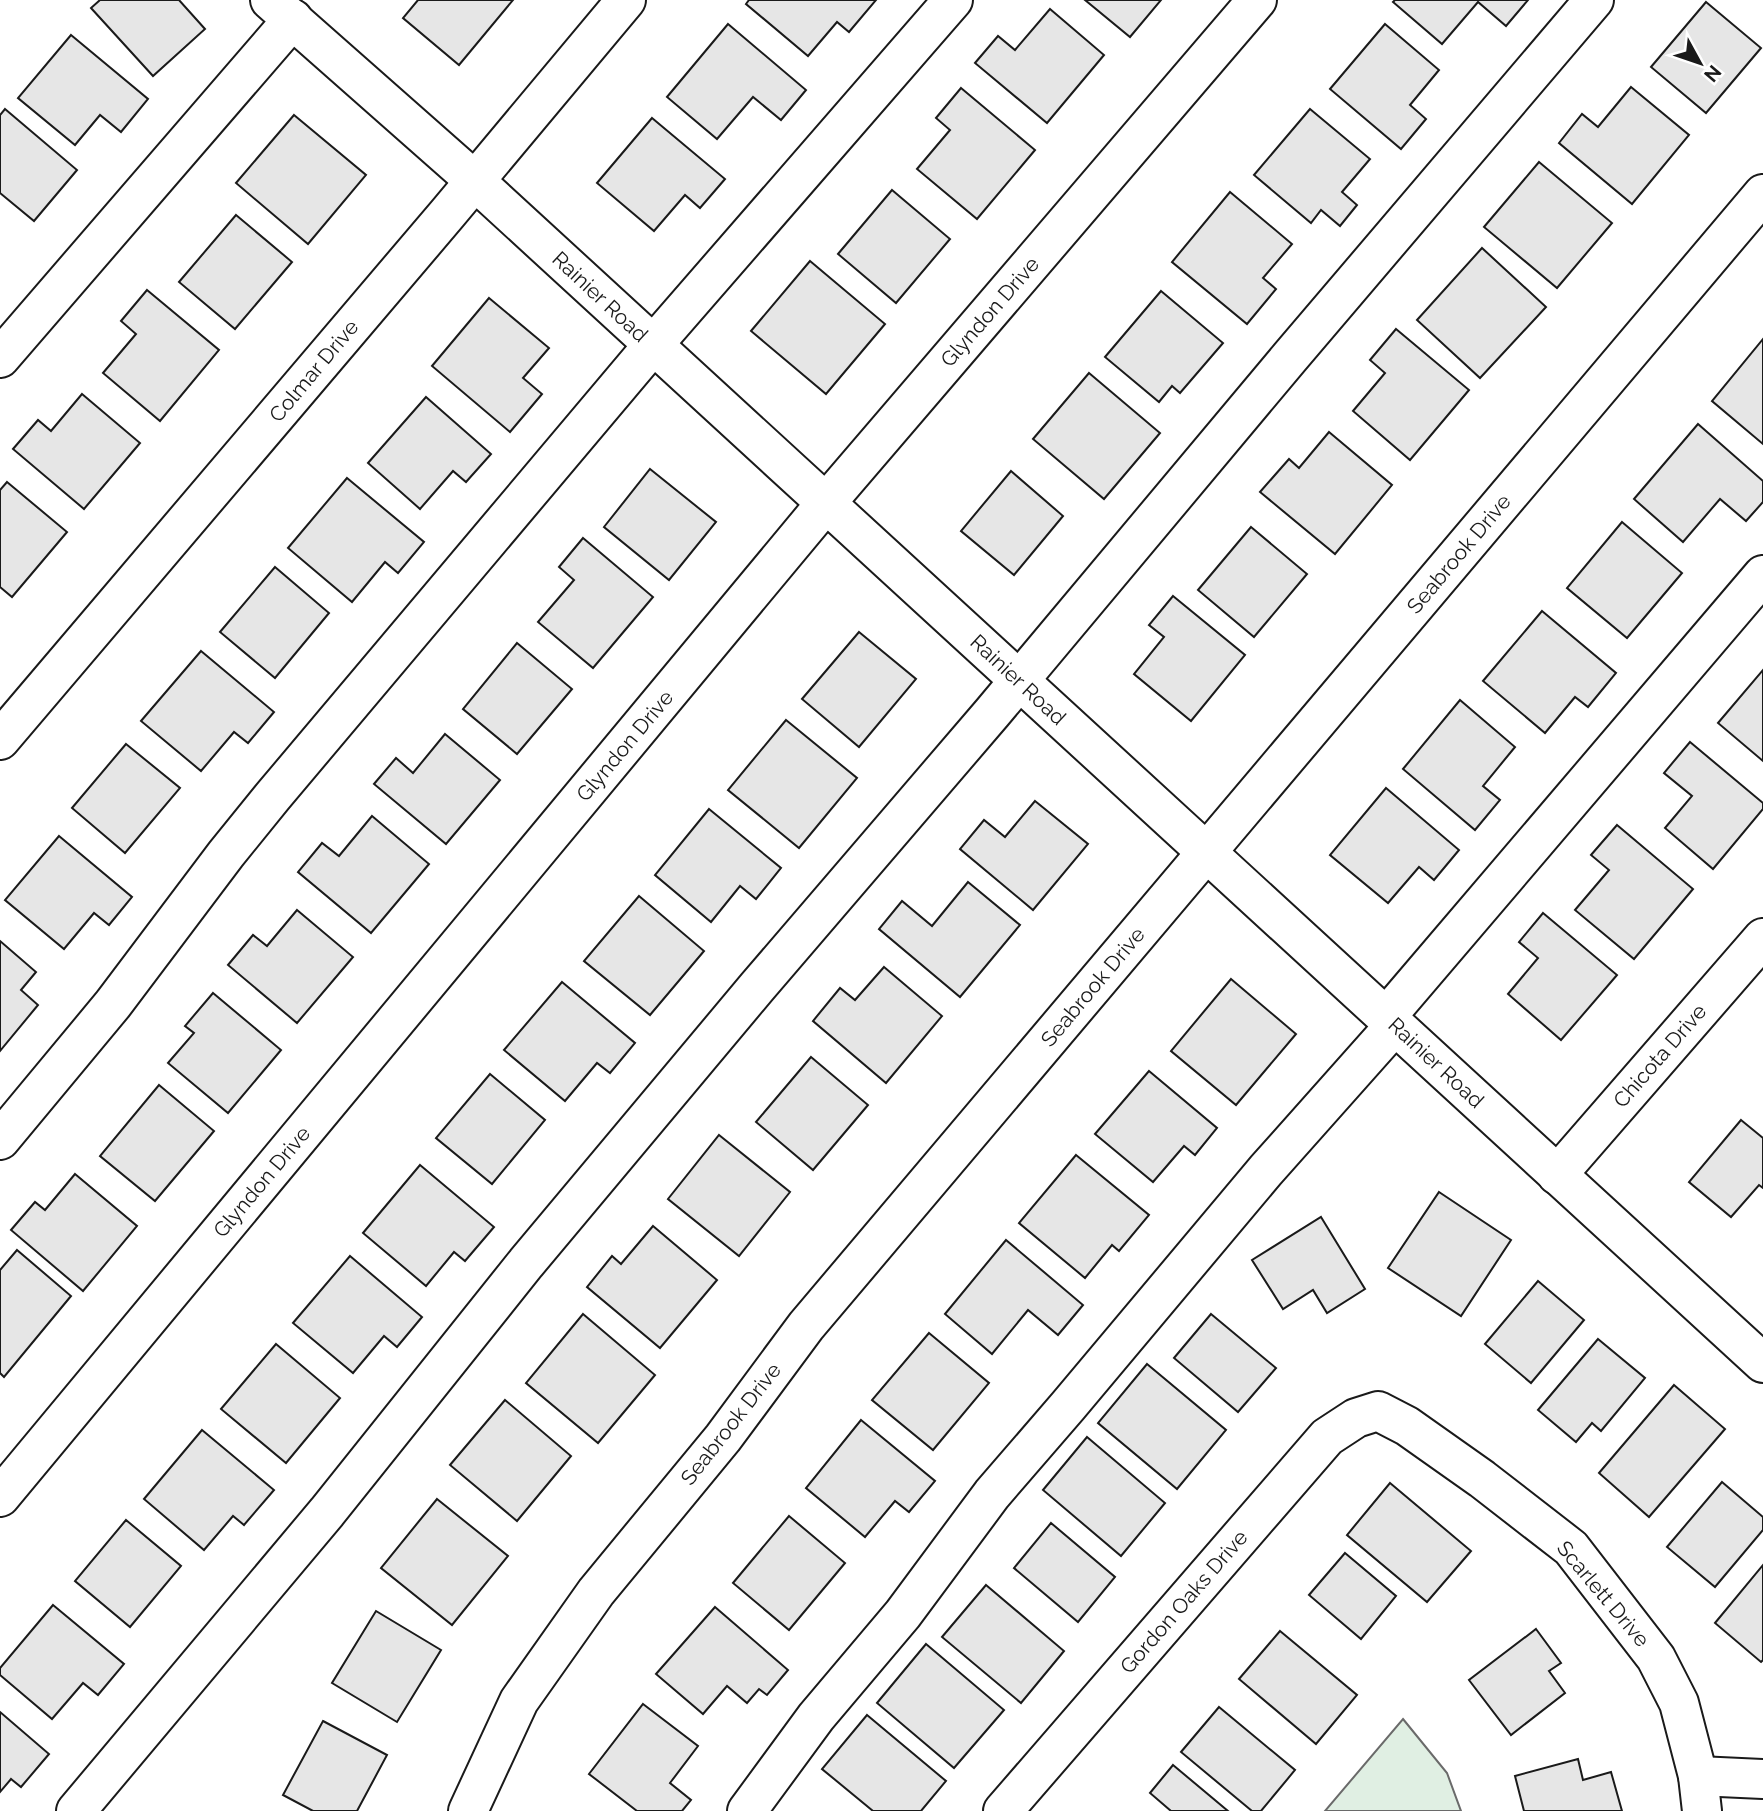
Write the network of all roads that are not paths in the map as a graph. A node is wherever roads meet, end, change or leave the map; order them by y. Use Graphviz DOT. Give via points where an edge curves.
graph roads {
  1 [pos="626,0"];
  2 [pos="953,0"];
  3 [pos="1257,0"];
  4 [pos="1594,0"];
  5 [pos="278,6"];
  6 [pos="475,181"];
  7 [pos="1763,194"];
  8 [pos="653,345"];
  9 [pos="0,358"];
  10 [pos="826,503"];
  11 [pos="1763,575"];
  12 [pos="1020,681"];
  13 [pos="0,740"];
  14 [pos="1207,853"];
  15 [pos="1763,938"];
  16 [pos="1391,1021"];
  17 [pos="0,1140"];
  18 [pos="1557,1175"];
  19 [pos="1756,1344"];
  20 [pos="1378,1411"];
  21 [pos="0,1497"];
  22 [pos="1763,1779"];
  23 [pos="1700,1793"];
  24 [pos="76,1811"];
  25 [pos="468,1811"];
  26 [pos="747,1811"];
  27 [pos="1003,1811"];
  1 -- 6 [label="street, Colmar Drive"];
  2 -- 8 [label="street"];
  3 -- 10 [label="street, Glyndon Drive"];
  4 -- 12 [label="street"];
  5 -- 6 [label="street, Rainier Road"];
  5 -- 9 [label="street"];
  6 -- 8 [label="street, Rainier Road"];
  6 -- 13 [label="street, Colmar Drive"];
  7 -- 14 [label="street, Seabrook Drive"];
  8 -- 10 [label="street, Rainier Road"];
  8 -- 17 [label="street" via="233,845 113,1004"];
  10 -- 12 [label="street, Rainier Road"];
  10 -- 21 [label="street, Glyndon Drive"];
  11 -- 16 [label="street"];
  12 -- 14 [label="street, Rainier Road"];
  12 -- 24 [label="street" via="526,1263 327,1512"];
  14 -- 16 [label="street, Rainier Road"];
  14 -- 25 [label="street, Seabrook Drive" via="806,1326 723,1438 596,1592 519,1700"];
  15 -- 18 [label="street, Chicota Drive"];
  16 -- 18 [label="street, Rainier Road"];
  16 -- 26 [label="street" via="992,1493 904,1614 816,1717"];
  18 -- 19 [label="street, Rainier Road"];
  20 -- 23 [label="street, Scarlett Drive" via="1482,1479 1571,1548 1656,1658 1679,1703"];
  20 -- 27 [label="street, Gordon Oaks Drive" via="1356,1418 1327,1437"];
  22 -- 23 [label="street, Scarlett Drive"];
}
